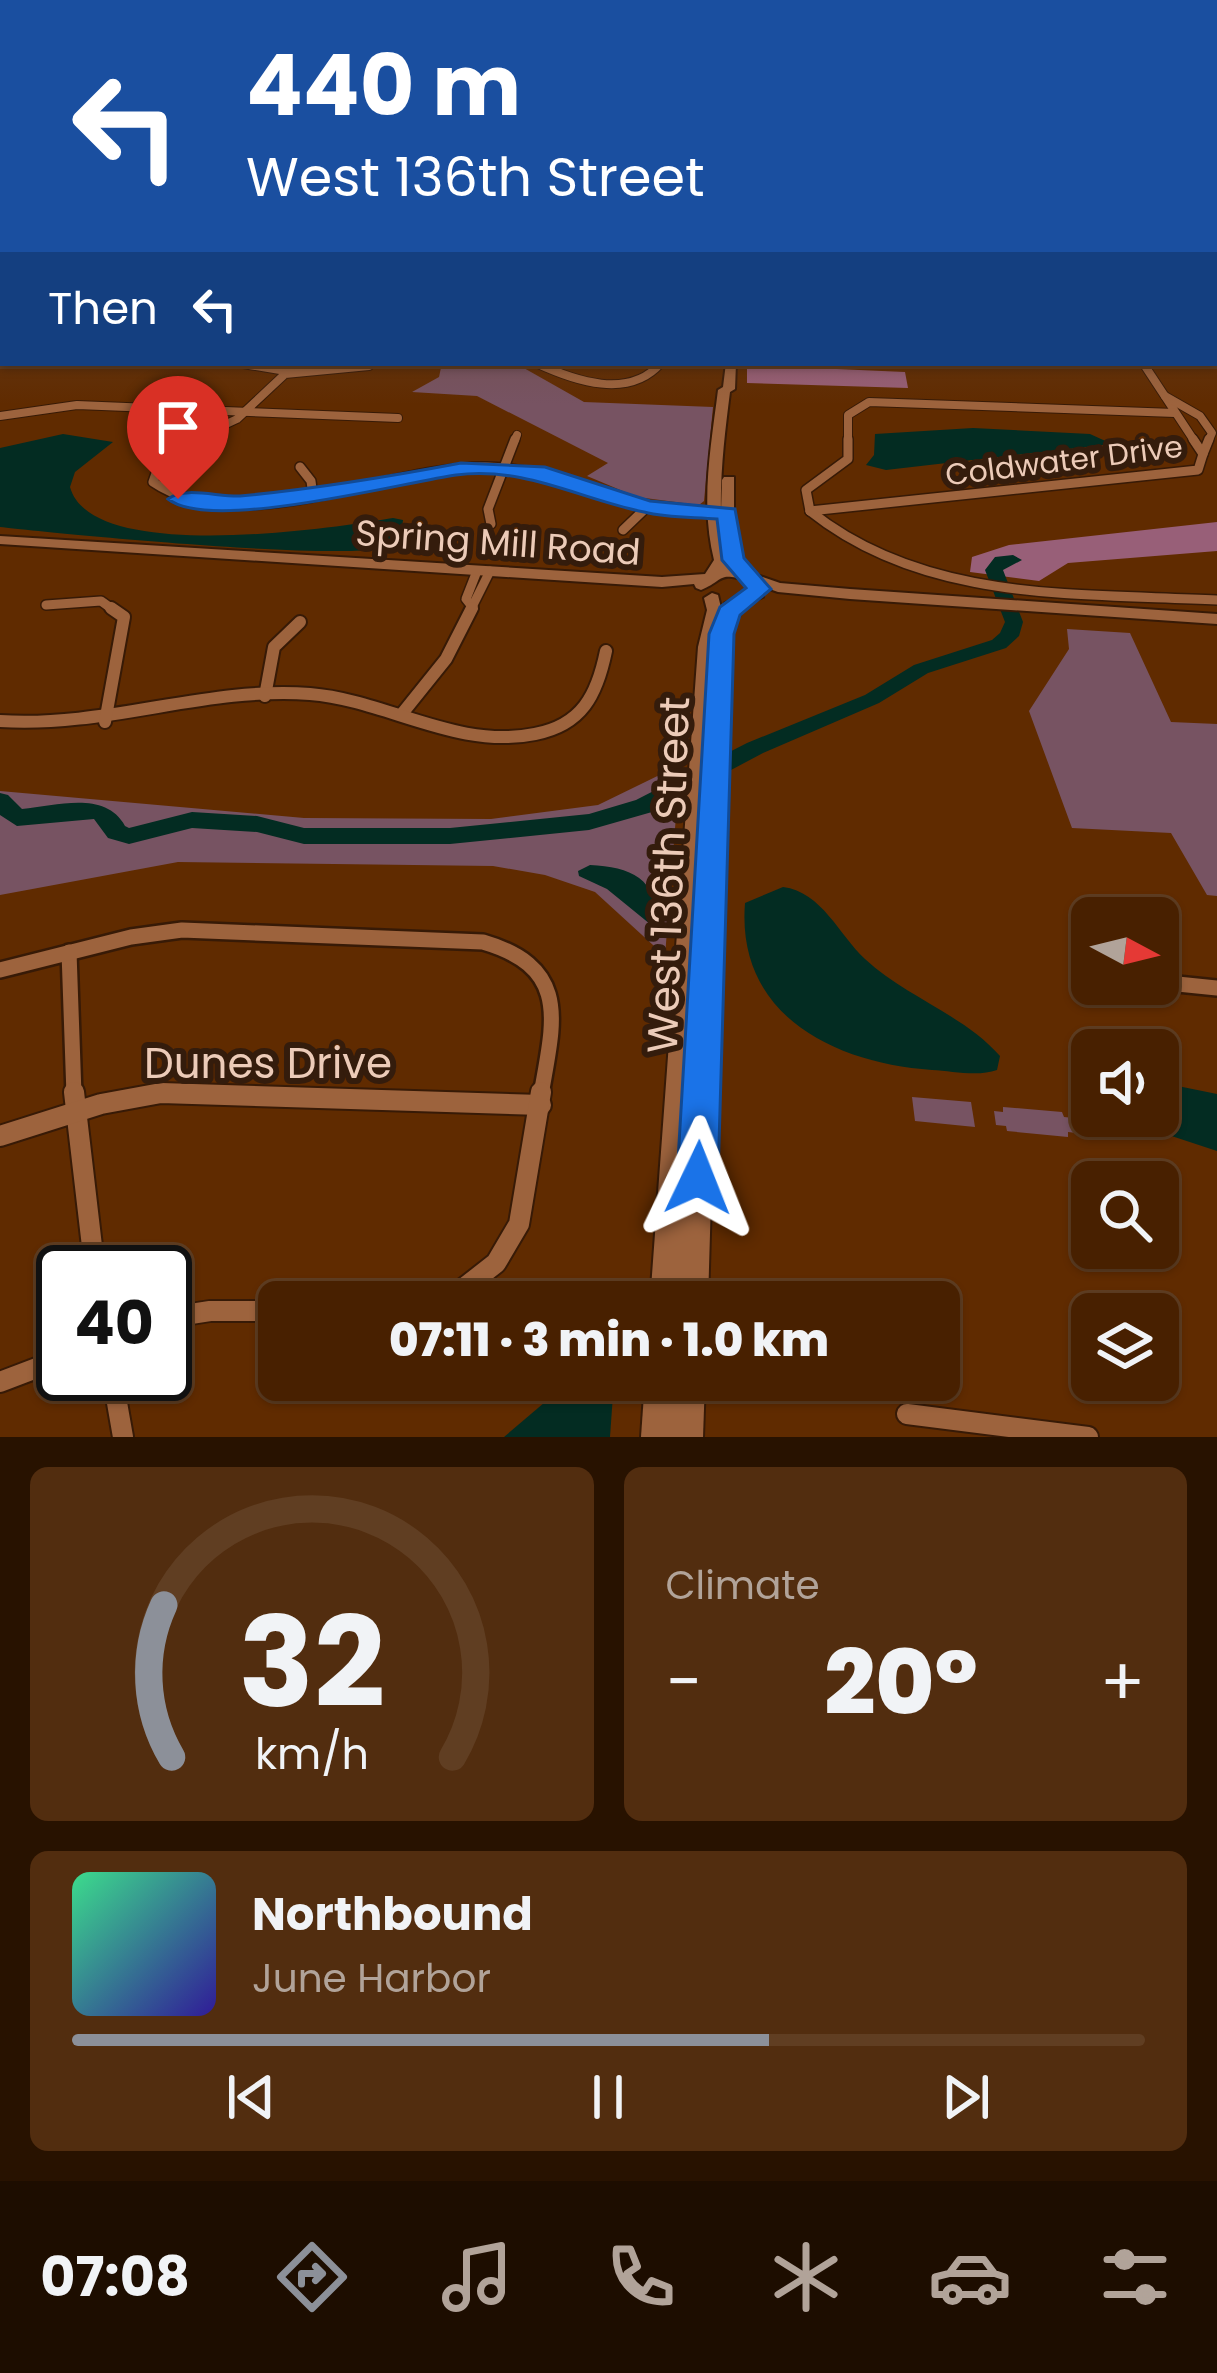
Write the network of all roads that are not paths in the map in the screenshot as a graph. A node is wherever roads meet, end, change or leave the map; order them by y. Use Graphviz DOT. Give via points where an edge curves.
graph roads {
  1 [pos="256,366"];
  2 [pos="369,366"];
  3 [pos="542,366"];
  4 [pos="659,366"];
  5 [pos="731,366"];
  6 [pos="1144,366"];
  7 [pos="292,372"];
  8 [pos="1164,395"];
  9 [pos="245,411"];
  10 [pos="1175,413"];
  11 [pos="0,416"];
  12 [pos="398,418"];
  13 [pos="517,435"];
  14 [pos="1204,454"];
  15 [pos="301,466"];
  16 [pos="502,471"];
  17 [pos="313,496"];
  18 [pos="647,507"];
  19 [pos="810,511"];
  20 [pos="721,513"];
  21 [pos="491,524"];
  22 [pos="623,530"];
  23 [pos="0,544"];
  24 [pos="482,575"];
  25 [pos="709,586"];
  26 [pos="748,588"];
  27 [pos="1217,600"];
  28 [pos="1000,601"];
  29 [pos="46,604"];
  30 [pos="300,622"];
  31 [pos="1217,623"];
  32 [pos="606,651"];
  33 [pos="265,696"];
  34 [pos="401,715"];
  35 [pos="0,722"];
  36 [pos="105,722"];
  37 [pos="706,773"];
  38 [pos="69,952"];
  39 [pos="0,970"];
  40 [pos="1179,984"];
  41 [pos="1217,988"];
  42 [pos="541,1105"];
  43 [pos="75,1112"];
  44 [pos="0,1136"];
  45 [pos="92,1245"];
  46 [pos="473,1281"];
  47 [pos="667,1281"];
  48 [pos="693,1281"];
  49 [pos="258,1311"];
  50 [pos="192,1314"];
  51 [pos="36,1368"];
  52 [pos="0,1382"];
  53 [pos="117,1401"];
  54 [pos="660,1401"];
  55 [pos="688,1401"];
  56 [pos="907,1414"];
  57 [pos="123,1437"];
  58 [pos="657,1437"];
  59 [pos="687,1437"];
  60 [pos="1088,1437"];
  1 -- 7 [label="street"];
  2 -- 7 [label="street"];
  3 -- 4 [label="street" via="566,378 613,382 652,375"];
  5 -- 20 [label="street, West 136th Street"];
  6 -- 8 [label="street, Coldwater Drive"];
  7 -- 9 [label="street" via="270,382"];
  8 -- 10 [label="street, Coldwater Drive"];
  8 -- 14 [label="street" via="1208,425 1213,433"];
  9 -- 11 [label="street" via="64,404"];
  9 -- 12 [label="street"];
  9 -- 17 [label="street" via="160,460 151,477 156,487 196,503"];
  10 -- 14 [label="street, Coldwater Drive"];
  10 -- 19 [label="street" via="869,402 848,416 848,459 806,490"];
  13 -- 16 [label="street"];
  14 -- 19 [label="street, Coldwater Drive" via="1202,466 1182,475"];
  15 -- 17 [label="street"];
  16 -- 17 [label="street" via="450,469"];
  16 -- 18 [label="street" via="556,476"];
  16 -- 21 [label="street"];
  18 -- 20 [label="street"];
  18 -- 22 [label="street"];
  19 -- 28 [label="street" via="903,568"];
  20 -- 25 [label="street, West 136th Street" via="714,539 722,560"];
  20 -- 26 [label="street, West 136th Street"];
  23 -- 24 [label="street, Spring Mill Road"];
  24 -- 25 [label="street, Spring Mill Road"];
  24 -- 34 [label="street" via="446,659"];
  25 -- 26 [label="street"];
  25 -- 26 [label="street"];
  25 -- 37 [label="street, West 136th Street" via="715,610 706,647"];
  26 -- 28 [label="street"];
  26 -- 37 [label="street, West 136th Street" via="722,634"];
  27 -- 28 [label="street" via="1014,587"];
  28 -- 31 [label="street" via="1022,610"];
  29 -- 36 [label="street" via="90,600 124,617"];
  30 -- 33 [label="street" via="274,647"];
  32 -- 34 [label="street" via="595,699 550,730 498,737"];
  33 -- 34 [label="street" via="326,696"];
  33 -- 36 [label="street"];
  35 -- 36 [label="street"];
  37 -- 47 [label="street, West 136th Street"];
  37 -- 48 [label="street, West 136th Street"];
  38 -- 39 [label="street"];
  38 -- 42 [label="street" via="182,930 502,947 531,962 551,993 554,1030"];
  38 -- 43 [label="street"];
  40 -- 41 [label="street"];
  42 -- 43 [label="street, Dunes Drive" via="160,1093"];
  42 -- 46 [label="street" via="510,1244"];
  43 -- 44 [label="street, Dunes Drive"];
  43 -- 45 [label="street"];
  49 -- 50 [label="street"];
  51 -- 52 [label="street"];
  53 -- 57 [label="street"];
  54 -- 58 [label="street"];
  55 -- 59 [label="street"];
  56 -- 60 [label="street"];
}
